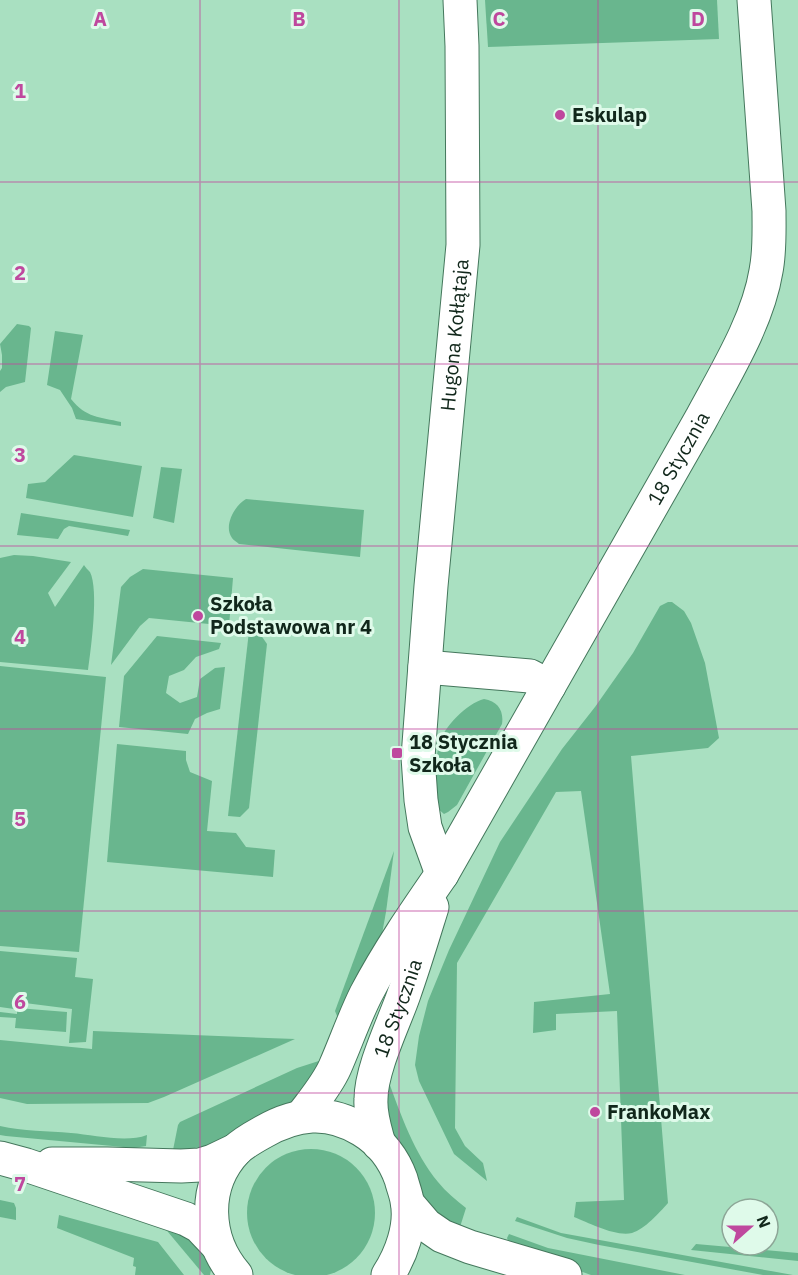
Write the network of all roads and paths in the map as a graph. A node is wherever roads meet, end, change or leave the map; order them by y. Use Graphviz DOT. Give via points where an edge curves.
graph roads {
  1 [pos="460,0"];
  2 [pos="754,0"];
  3 [pos="425,667"];
  4 [pos="549,686"];
  5 [pos="442,873"];
  6 [pos="302,1116"];
  7 [pos="379,1144"];
  8 [pos="236,1150"];
  9 [pos="13,1162"];
  10 [pos="408,1204"];
  11 [pos="218,1245"];
  12 [pos="236,1275"];
  13 [pos="388,1275"];
  14 [pos="565,1275"];
  1 -- 3 [label="main road, Hugona Kołłątaja" via="463,245"];
  2 -- 4 [label="main road, 18 Stycznia" via="769,211 767,263 759,300 701,419"];
  3 -- 4 [label="main road" via="530,676"];
  3 -- 5 [label="main road, Hugona Kołłątaja" via="419,778 426,827"];
  4 -- 5 [label="main road, 18 Stycznia"];
  5 -- 6 [label="main road, 18 Stycznia" via="380,968 332,1073"];
  5 -- 7 [label="main road, 18 Stycznia" via="374,1077 371,1116"];
  6 -- 7 [label="main road" via="339,1119"];
  6 -- 8 [label="main road" via="277,1124"];
  7 -- 10 [label="main road" via="398,1172"];
  8 -- 9 [label="main road" via="200,1165"];
  8 -- 11 [label="main road" via="223,1168 211,1204 211,1222"];
  9 -- 11 [label="main road" via="186,1219"];
  10 -- 13 [label="main road" via="405,1238"];
  10 -- 14 [label="main road" via="442,1236"];
  11 -- 12 [label="main road"];
}
